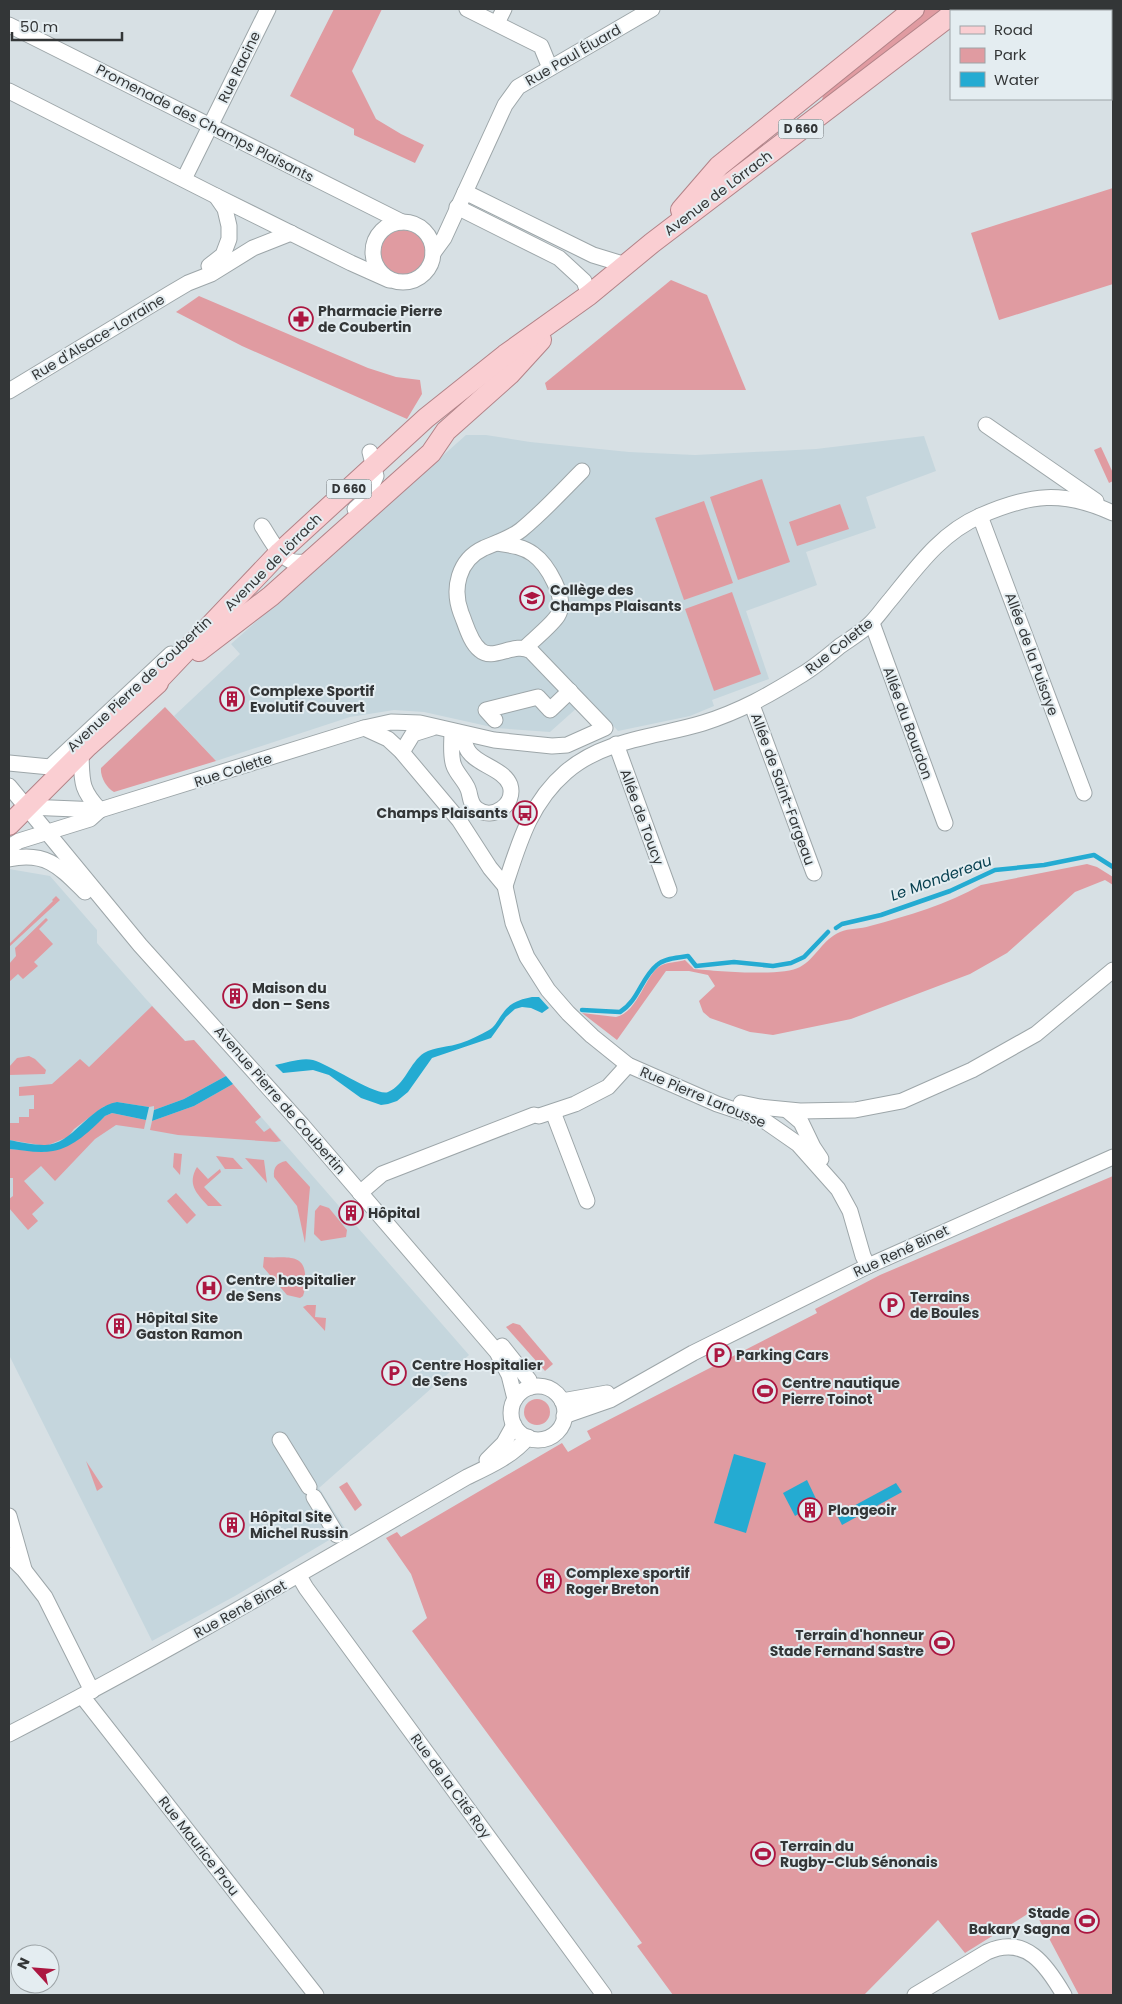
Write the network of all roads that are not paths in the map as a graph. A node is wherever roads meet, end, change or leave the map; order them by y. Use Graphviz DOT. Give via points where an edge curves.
graph roads {
  1 [pos="268,9"];
  2 [pos="467,9"];
  3 [pos="504,9"];
  4 [pos="652,9"];
  5 [pos="914,9"];
  6 [pos="950,16"];
  7 [pos="497,23"];
  8 [pos="9,25"];
  9 [pos="550,68"];
  10 [pos="9,91"];
  11 [pos="210,126"];
  12 [pos="184,179"];
  13 [pos="464,192"];
  14 [pos="216,196"];
  15 [pos="457,208"];
  16 [pos="402,222"];
  17 [pos="423,229"];
  18 [pos="291,233"];
  19 [pos="652,243"];
  20 [pos="434,253"];
  21 [pos="626,265"];
  22 [pos="389,280"];
  23 [pos="188,283"];
  24 [pos="588,295"];
  25 [pos="570,310"];
  26 [pos="9,392"];
  27 [pos="986,425"];
  28 [pos="372,459"];
  29 [pos="582,472"];
  30 [pos="1113,513"];
  31 [pos="980,516"];
  32 [pos="262,526"];
  33 [pos="496,543"];
  34 [pos="280,552"];
  35 [pos="309,560"];
  36 [pos="872,623"];
  37 [pos="525,648"];
  38 [pos="148,691"];
  39 [pos="570,692"];
  40 [pos="752,705"];
  41 [pos="495,720"];
  42 [pos="364,728"];
  43 [pos="436,728"];
  44 [pos="463,734"];
  45 [pos="616,744"];
  46 [pos="402,752"];
  47 [pos="81,753"];
  48 [pos="9,763"];
  49 [pos="9,786"];
  50 [pos="1084,793"];
  51 [pos="27,807"];
  52 [pos="100,810"];
  53 [pos="945,823"];
  54 [pos="9,826"];
  55 [pos="47,834"];
  56 [pos="9,847"];
  57 [pos="9,859"];
  58 [pos="814,873"];
  59 [pos="505,886"];
  60 [pos="669,890"];
  61 [pos="140,945"];
  62 [pos="1113,970"];
  63 [pos="628,1065"];
  64 [pos="698,1096"];
  65 [pos="855,1110"];
  66 [pos="554,1112"];
  67 [pos="794,1116"];
  68 [pos="824,1118"];
  69 [pos="762,1119"];
  70 [pos="806,1146"];
  71 [pos="1113,1157"];
  72 [pos="360,1193"];
  73 [pos="587,1201"];
  74 [pos="416,1258"];
  75 [pos="868,1266"];
  76 [pos="693,1353"];
  77 [pos="531,1387"];
  78 [pos="515,1399"];
  79 [pos="562,1401"];
  80 [pos="564,1416"];
  81 [pos="514,1425"];
  82 [pos="528,1438"];
  83 [pos="280,1440"];
  84 [pos="467,1477"];
  85 [pos="9,1516"];
  86 [pos="337,1535"];
  87 [pos="9,1555"];
  88 [pos="24,1570"];
  89 [pos="299,1576"];
  90 [pos="87,1694"];
  91 [pos="9,1734"];
  92 [pos="316,1995"];
  93 [pos="604,1995"];
  94 [pos="916,1995"];
  95 [pos="1064,1995"];
  1 -- 11 [label="street, Rue Racine"];
  2 -- 7 [label="street"];
  3 -- 7 [label="street"];
  4 -- 9 [label="street, Rue Paul Éluard"];
  5 -- 19 [label="main road, Avenue de Lörrach / D 660" via="719,166"];
  6 -- 19 [label="main road, Avenue de Lörrach / D 660"];
  7 -- 9 [label="street" via="541,46"];
  8 -- 11 [label="street, Promenade des Champs Plaisants"];
  9 -- 13 [label="street, Rue Paul Éluard" via="518,87 505,105"];
  10 -- 12 [label="street"];
  11 -- 12 [label="street, Rue Racine"];
  11 -- 16 [label="street, Promenade des Champs Plaisants"];
  12 -- 14 [label="street"];
  13 -- 15 [label="street"];
  13 -- 21 [label="street" via="592,255"];
  14 -- 18 [label="street"];
  14 -- 23 [label="street, Rue d'Alsace-Lorraine" via="225,209 229,239 223,255"];
  15 -- 17 [label="street" via="441,225"];
  15 -- 20 [label="street"];
  15 -- 24 [label="street" via="559,258 584,281"];
  16 -- 17 [label="street, Promenade des Champs Plaisants"];
  16 -- 22 [label="street" via="383,229 373,246 375,266"];
  17 -- 20 [label="street" via="429,236"];
  18 -- 22 [label="street"];
  18 -- 23 [label="street, Rue d'Alsace-Lorraine" via="253,248 211,274"];
  19 -- 21 [label="main road, Avenue de Lörrach / D 660"];
  20 -- 22 [label="street" via="429,268 416,280"];
  21 -- 24 [label="main road, Avenue de Lörrach / D 660"];
  23 -- 26 [label="street, Rue d'Alsace-Lorraine"];
  24 -- 25 [label="main road, Avenue de Lörrach / D 660"];
  25 -- 28 [label="main road, Avenue de Lörrach / D 660" via="505,355"];
  25 -- 35 [label="main road, Avenue de Lörrach / D 660" via="510,374 446,431 431,453"];
  27 -- 30 [label="street"];
  28 -- 34 [label="main road, Avenue de Lörrach / D 660"];
  28 -- 35 [label="street" via="376,476 366,499 331,530"];
  29 -- 33 [label="street" via="520,531"];
  30 -- 31 [label="street, Rue Colette" via="1091,503 1064,497 1014,502"];
  31 -- 36 [label="street, Rue Colette" via="934,547"];
  31 -- 50 [label="street, Allée de la Puisaye"];
  32 -- 34 [label="street"];
  33 -- 37 [label="street" via="535,555 559,591 561,604 558,615"];
  33 -- 37 [label="street" via="482,549 463,567 456,591 458,603 469,633 480,650 491,654"];
  34 -- 35 [label="street" via="291,562"];
  34 -- 38 [label="main road, Avenue de Lörrach / D 660"];
  34 -- 48 [label="street, Avenue Pierre de Coubertin" via="50,767"];
  35 -- 38 [label="main road, Avenue de Lörrach" via="271,596"];
  36 -- 40 [label="street, Rue Colette" via="806,672"];
  36 -- 53 [label="street, Allée du Bourdon"];
  37 -- 39 [label="street"];
  38 -- 47 [label="main road, Avenue de Lörrach"];
  39 -- 41 [label="street" via="550,710 538,697 486,710"];
  39 -- 44 [label="street, Rue Colette" via="605,728 567,745 494,740"];
  40 -- 45 [label="street, Rue Colette" via="690,727"];
  40 -- 58 [label="street, Allée de Saint-Fargeau"];
  42 -- 43 [label="street, Rue Colette" via="391,722 420,723"];
  42 -- 46 [label="street, Rue Pierre Larousse" via="388,739"];
  42 -- 52 [label="street, Rue Colette"];
  43 -- 44 [label="street, Rue Colette"];
  43 -- 46 [label="street" via="413,734"];
  44 -- 44 [label="street" via="469,752 509,783 510,797 497,812 483,812 472,803 453,765"];
  45 -- 59 [label="street, Rue Colette" via="584,758 566,772 540,801 524,829"];
  45 -- 60 [label="street, Allée de Toucy"];
  46 -- 59 [label="street, Rue Pierre Larousse" via="449,808"];
  47 -- 51 [label="main road, Avenue de Lörrach"];
  47 -- 52 [label="street" via="82,783"];
  49 -- 51 [label="street, Avenue Pierre de Coubertin"];
  51 -- 52 [label="street, Rue Colette"];
  51 -- 54 [label="main road, Avenue de Lörrach"];
  51 -- 55 [label="street, Avenue Pierre de Coubertin"];
  52 -- 55 [label="street, Rue Colette" via="90,819"];
  55 -- 56 [label="street, Rue Colette"];
  55 -- 61 [label="street, Avenue Pierre de Coubertin"];
  57 -- 61 [label="street, Avenue Pierre de Coubertin" via="30,858 58,865"];
  59 -- 63 [label="street, Rue Pierre Larousse" via="513,923 527,957 548,990 592,1036"];
  61 -- 72 [label="street, Avenue Pierre de Coubertin"];
  62 -- 65 [label="street" via="1036,1034 983,1064 902,1101"];
  63 -- 64 [label="street, Rue Pierre Larousse"];
  63 -- 66 [label="street" via="608,1088"];
  64 -- 67 [label="street"];
  64 -- 69 [label="street, Rue Pierre Larousse"];
  65 -- 67 [label="street"];
  65 -- 68 [label="street"];
  66 -- 72 [label="street" via="534,1115 382,1174"];
  66 -- 73 [label="street"];
  67 -- 68 [label="street"];
  67 -- 69 [label="street"];
  67 -- 70 [label="street" via="791,1130"];
  68 -- 70 [label="street" via="812,1130"];
  69 -- 70 [label="street, Rue Pierre Larousse"];
  70 -- 75 [label="street, Rue Pierre Larousse" via="850,1211"];
  71 -- 75 [label="street, Rue René Binet"];
  72 -- 74 [label="street, Avenue Pierre de Coubertin"];
  74 -- 77 [label="street, Avenue Pierre de Coubertin" via="438,1272 510,1356"];
  74 -- 78 [label="street, Avenue Pierre de Coubertin" via="497,1352 509,1375"];
  75 -- 76 [label="street, Rue René Binet"];
  76 -- 79 [label="street, Rue René Binet" via="607,1393"];
  76 -- 80 [label="street, Rue René Binet" via="610,1400"];
  77 -- 78 [label="street"];
  77 -- 79 [label="street" via="552,1390"];
  78 -- 81 [label="street" via="511,1412"];
  79 -- 80 [label="street"];
  80 -- 82 [label="street" via="559,1429 548,1437"];
  81 -- 82 [label="street"];
  81 -- 84 [label="street, Rue René Binet" via="494,1455"];
  82 -- 84 [label="street, Rue René Binet" via="512,1452"];
  83 -- 86 [label="street"];
  84 -- 89 [label="street, Rue René Binet"];
  85 -- 88 [label="street"];
  87 -- 88 [label="street"];
  88 -- 90 [label="street, Rue Maurice Prou" via="44,1597"];
  89 -- 90 [label="street, Rue René Binet"];
  89 -- 93 [label="street, Rue de la Cité Roy"];
  90 -- 91 [label="street, Rue René Binet"];
  90 -- 92 [label="street, Rue Maurice Prou"];
  94 -- 95 [label="street" via="994,1948 1008,1947 1022,1950 1039,1960 1050,1970"];
}
